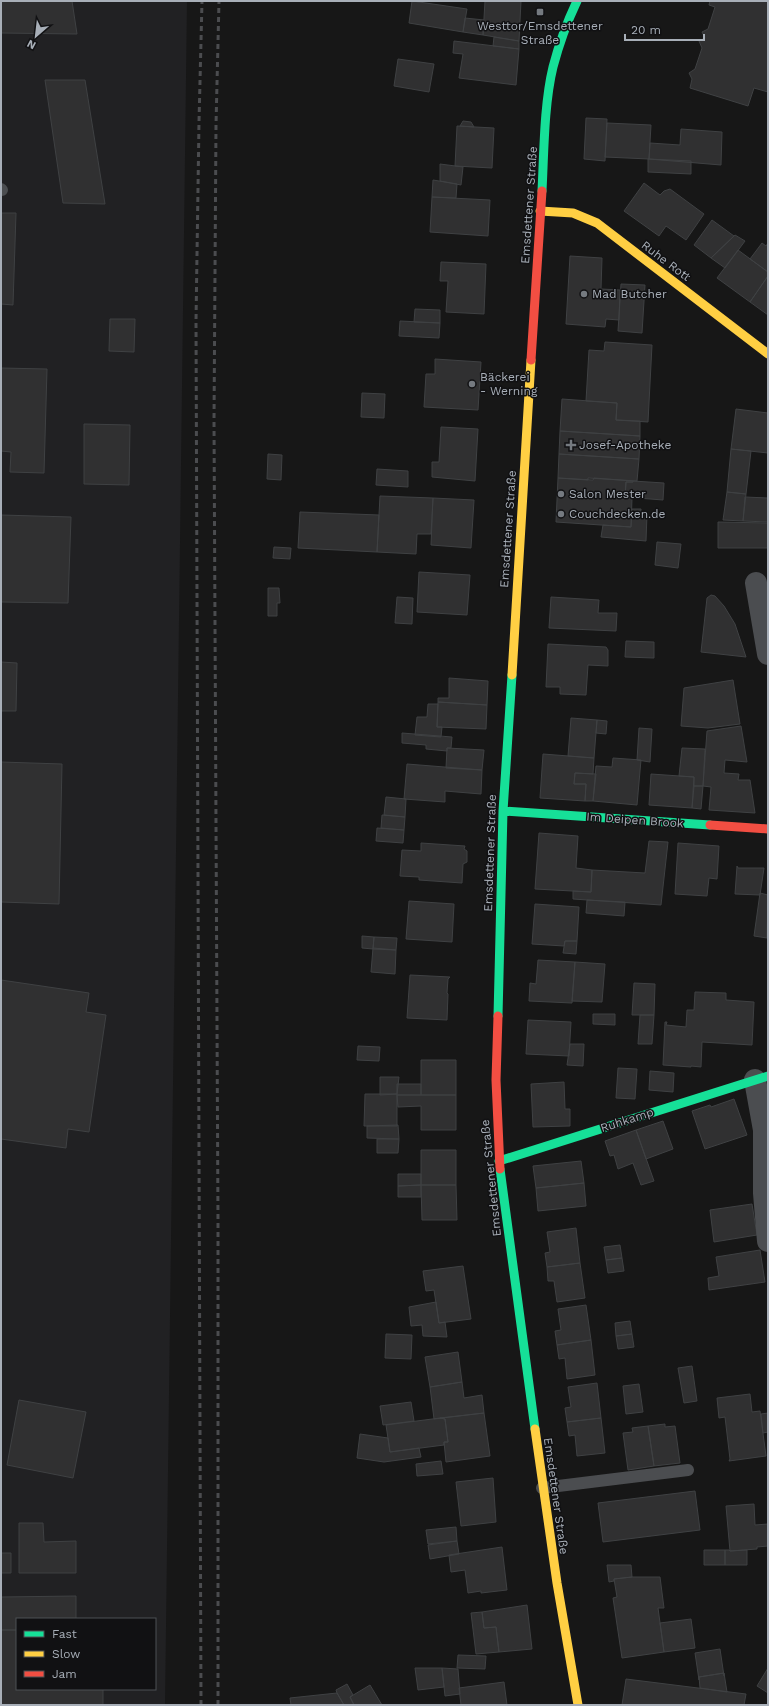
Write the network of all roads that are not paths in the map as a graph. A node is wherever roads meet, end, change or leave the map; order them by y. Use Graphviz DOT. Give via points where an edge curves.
graph roads {
  1 [pos="577,1"];
  2 [pos="540,211"];
  3 [pos="768,354"];
  4 [pos="756,583"];
  5 [pos="768,654"];
  6 [pos="503,811"];
  7 [pos="768,829"];
  8 [pos="762,1078"];
  9 [pos="499,1161"];
  10 [pos="768,1241"];
  11 [pos="688,1470"];
  12 [pos="542,1488"];
  13 [pos="578,1705"];
  1 -- 2 [label="street, Emsdettener Straße" via="566,25 553,68"];
  2 -- 3 [label="street, Ruhe Rott" via="573,213 596,223"];
  2 -- 6 [label="street, Emsdettener Straße"];
  4 -- 5 [label="street"];
  6 -- 7 [label="street, Im Deipen Brook"];
  6 -- 9 [label="street, Emsdettener Straße" via="496,1080"];
  8 -- 9 [label="street, Ruhkamp"];
  8 -- 10 [label="street, Ruhkamp" via="764,1193"];
  9 -- 12 [label="street, Emsdettener Straße"];
  11 -- 12 [label="lane"];
  12 -- 13 [label="street, Emsdettener Straße"];
}
